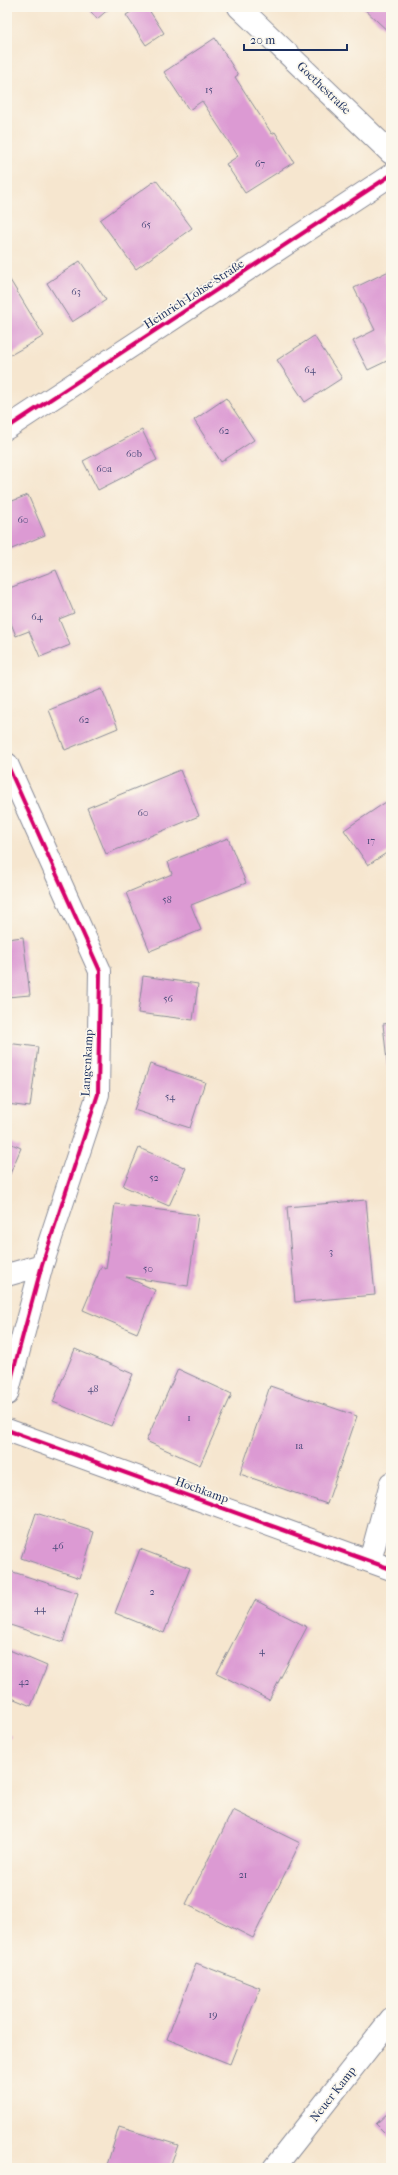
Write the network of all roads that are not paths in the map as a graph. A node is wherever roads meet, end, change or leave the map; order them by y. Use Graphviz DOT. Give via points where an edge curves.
graph roads {
  1 [pos="239,7"];
  2 [pos="391,153"];
  3 [pos="391,176"];
  4 [pos="7,428"];
  5 [pos="7,764"];
  6 [pos="42,1265"];
  7 [pos="7,1275"];
  8 [pos="7,1394"];
  9 [pos="7,1430"];
  10 [pos="391,1483"];
  11 [pos="370,1561"];
  12 [pos="391,1569"];
  13 [pos="391,2019"];
  14 [pos="274,2168"];
  1 -- 2 [label="street, Goethestraße"];
  3 -- 4 [label="street, Heinrich-Lohse-Straße"];
  5 -- 6 [label="street, Langenkamp" via="100,971 98,1094"];
  6 -- 7 [label="street"];
  6 -- 8 [label="street, Langenkamp"];
  9 -- 11 [label="street, Hochkamp"];
  10 -- 11 [label="street"];
  11 -- 12 [label="street, Hochkamp"];
  13 -- 14 [label="street, Neuer Kamp"];
}
